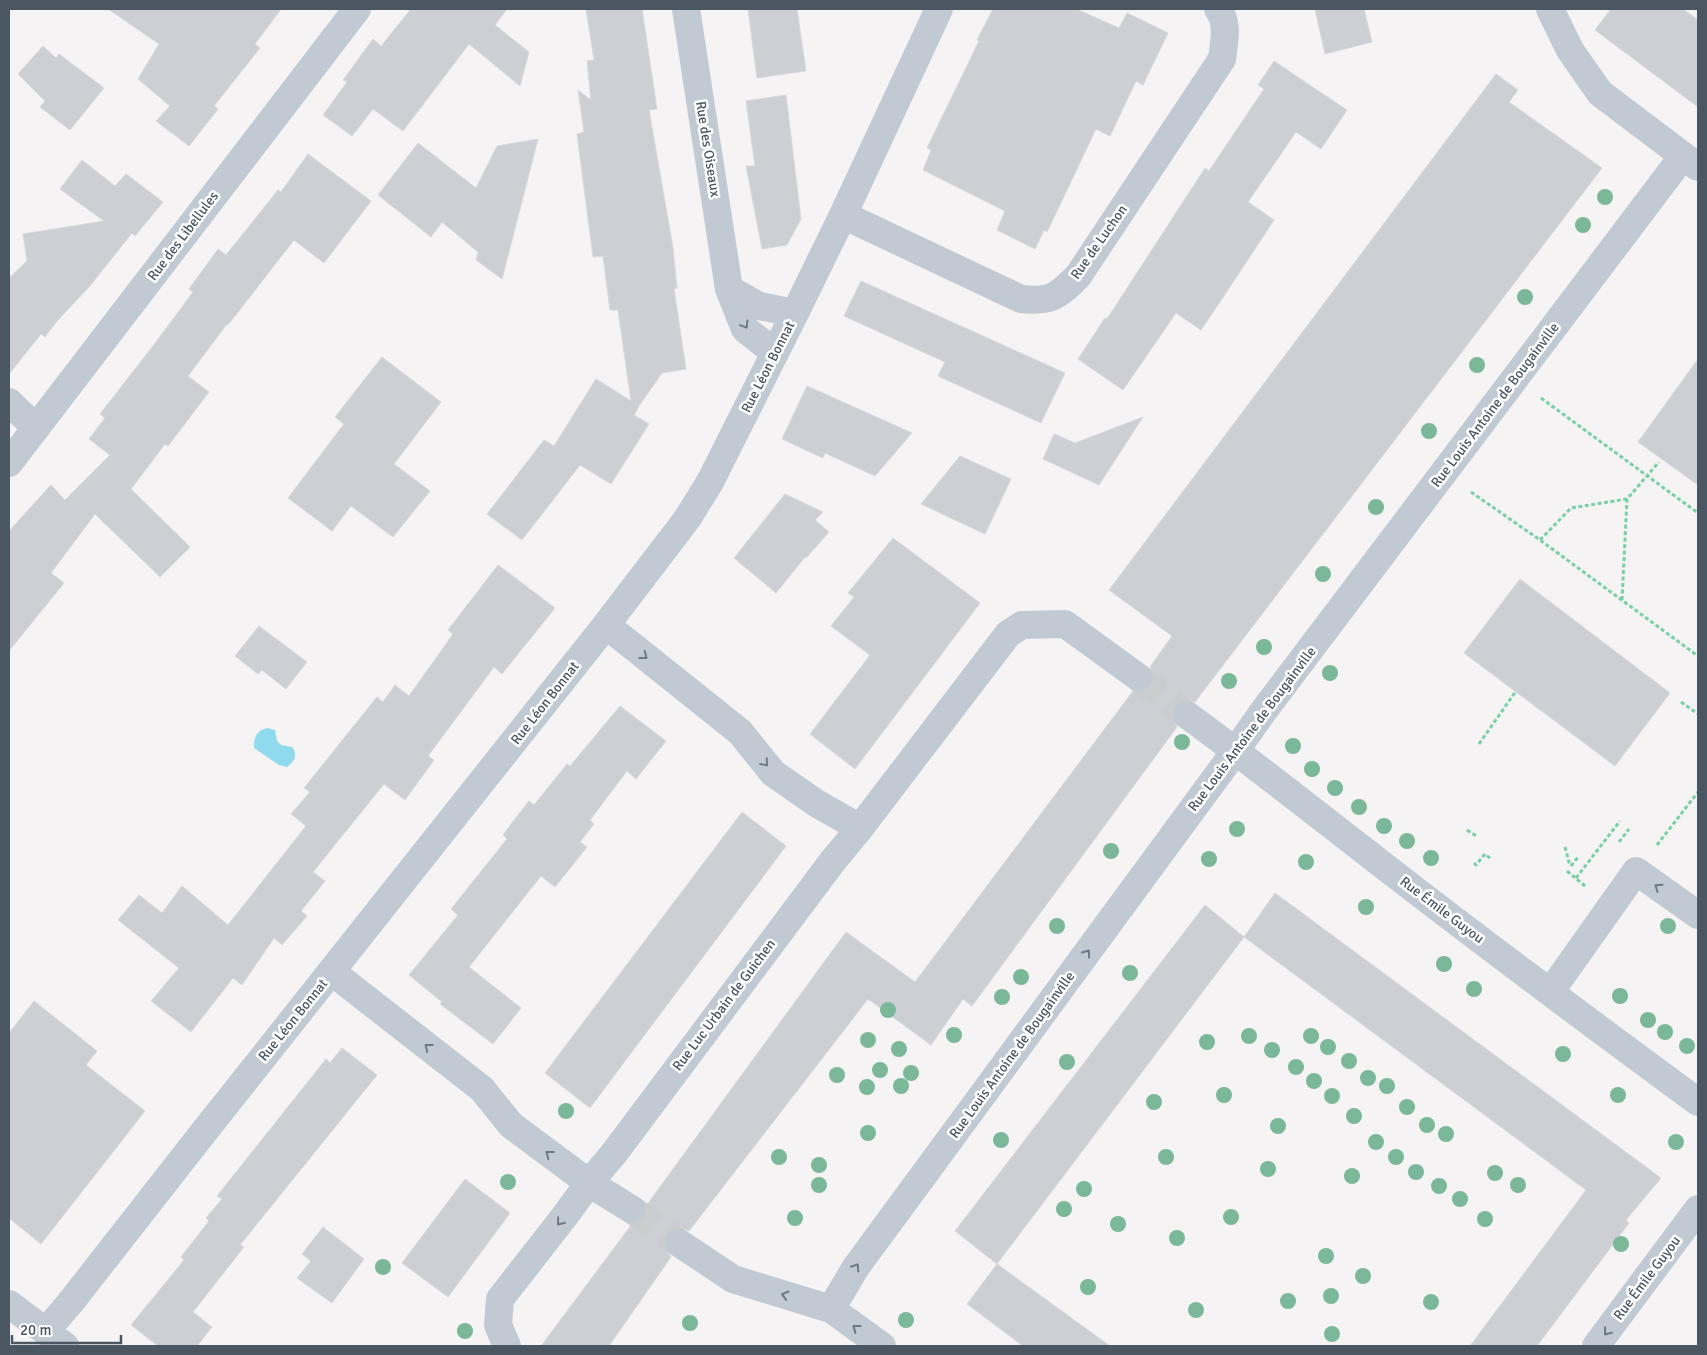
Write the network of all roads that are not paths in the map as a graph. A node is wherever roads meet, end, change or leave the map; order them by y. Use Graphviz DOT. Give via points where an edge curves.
graph roads {
  1 [pos="357,9"];
  2 [pos="686,9"];
  3 [pos="939,9"];
  4 [pos="1218,9"];
  5 [pos="1550,9"];
  6 [pos="1690,162"];
  7 [pos="844,215"];
  8 [pos="729,289"];
  9 [pos="795,313"];
  10 [pos="774,352"];
  11 [pos="9,402"];
  12 [pos="36,428"];
  13 [pos="9,463"];
  14 [pos="606,625"];
  15 [pos="1138,677"];
  16 [pos="1187,715"];
  17 [pos="1236,750"];
  18 [pos="860,828"];
  19 [pos="1698,915"];
  20 [pos="332,972"];
  21 [pos="1551,991"];
  22 [pos="1698,1102"];
  23 [pos="589,1183"];
  24 [pos="631,1209"];
  25 [pos="1698,1209"];
  26 [pos="679,1243"];
  27 [pos="9,1304"];
  28 [pos="831,1309"];
  29 [pos="55,1339"];
  30 [pos="507,1346"];
  31 [pos="882,1346"];
  32 [pos="1596,1346"];
  1 -- 12 [label="street, Rue des Libellules"];
  2 -- 8 [label="street, Rue des Oiseaux"];
  3 -- 7 [label="street, Rue Léon Bonnat"];
  4 -- 7 [label="street, Rue de Luchon" via="1226,36 1222,59 1078,276 1061,294 1040,301 1021,300"];
  5 -- 6 [label="street" via="1570,50 1600,93"];
  6 -- 17 [label="street, Rue Louis Antoine de Bougainville" via="1514,379"];
  7 -- 9 [label="street, Rue Léon Bonnat"];
  8 -- 9 [label="street" via="760,306"];
  8 -- 10 [label="street, Rue des Oiseaux, one-way" via="746,329"];
  9 -- 10 [label="street, Rue Léon Bonnat"];
  10 -- 14 [label="street, Rue Léon Bonnat" via="710,482 687,518"];
  11 -- 12 [label="street"];
  12 -- 13 [label="street, Rue des Libellules"];
  14 -- 18 [label="street, one-way" via="740,732 774,773 816,803"];
  14 -- 20 [label="street, Rue Léon Bonnat"];
  15 -- 18 [label="street, Rue Luc Urbain de Guichen" via="1065,624 1022,625 1008,634"];
  16 -- 17 [label="street, Rue Émile Guyou"];
  17 -- 21 [label="street, Rue Émile Guyou"];
  28 -- 17 [label="street, Rue Louis Antoine de Bougainville, one-way" via="856,1267"];
  18 -- 23 [label="street, Rue Luc Urbain de Guichen"];
  19 -- 21 [label="street, one-way" via="1636,871"];
  23 -- 20 [label="street, one-way" via="511,1125 482,1089"];
  20 -- 29 [label="street, Rue Léon Bonnat" via="70,1303"];
  21 -- 22 [label="street, Rue Émile Guyou"];
  23 -- 24 [label="street"];
  23 -- 30 [label="street, Rue Luc Urbain de Guichen, one-way" via="500,1299 498,1325"];
  25 -- 32 [label="street, Rue Émile Guyou, one-way"];
  28 -- 26 [label="street, one-way" via="733,1279"];
  27 -- 29 [label="street"];
  31 -- 28 [label="street, one-way"];
}
